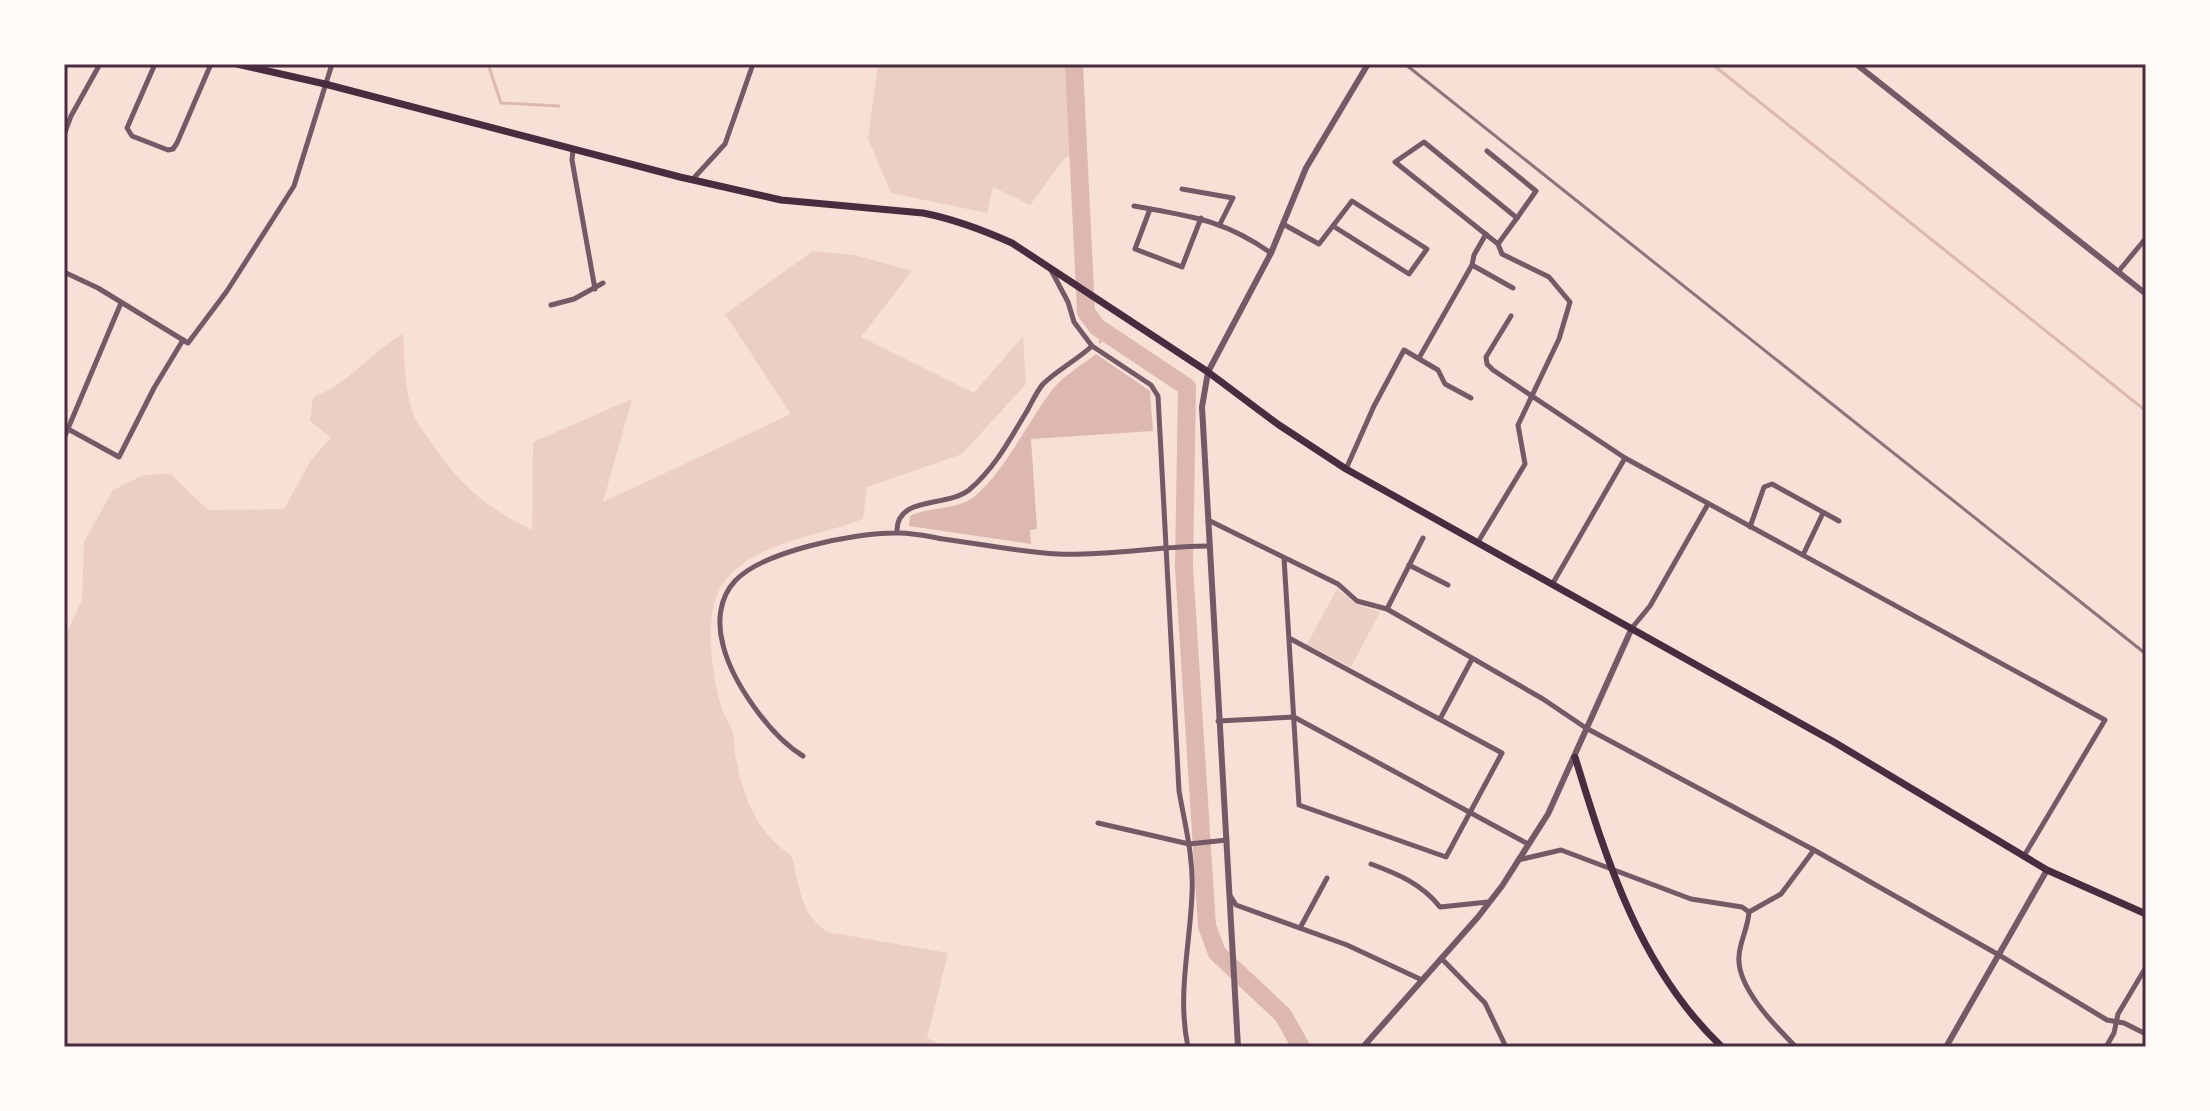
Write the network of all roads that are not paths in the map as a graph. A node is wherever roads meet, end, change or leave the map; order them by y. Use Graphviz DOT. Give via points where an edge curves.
graph roads {
  1 [pos="100,64"];
  2 [pos="155,64"];
  3 [pos="211,64"];
  4 [pos="237,64"];
  5 [pos="332,64"];
  6 [pos="751,64"];
  7 [pos="1368,64"];
  8 [pos="1856,64"];
  9 [pos="325,84"];
  10 [pos="64,135"];
  11 [pos="573,149"];
  12 [pos="1487,151"];
  13 [pos="692,180"];
  14 [pos="1182,189"];
  15 [pos="1134,206"];
  16 [pos="1150,209"];
  17 [pos="1201,218"];
  18 [pos="1517,218"];
  19 [pos="1282,223"];
  20 [pos="1220,224"];
  21 [pos="1333,226"];
  22 [pos="1486,234"];
  23 [pos="2146,238"];
  24 [pos="1498,244"];
  25 [pos="1271,253"];
  26 [pos="1472,265"];
  27 [pos="1050,270"];
  28 [pos="64,272"];
  29 [pos="2118,272"];
  30 [pos="603,283"];
  31 [pos="1513,288"];
  32 [pos="595,289"];
  33 [pos="2146,294"];
  34 [pos="121,302"];
  35 [pos="551,305"];
  36 [pos="1511,316"];
  37 [pos="183,340"];
  38 [pos="1092,346"];
  39 [pos="1419,358"];
  40 [pos="1208,372"];
  41 [pos="1532,395"];
  42 [pos="1471,398"];
  43 [pos="68,429"];
  44 [pos="64,438"];
  45 [pos="1625,458"];
  46 [pos="1346,469"];
  47 [pos="1708,504"];
  48 [pos="1823,513"];
  49 [pos="1208,520"];
  50 [pos="1839,521"];
  51 [pos="1750,527"];
  52 [pos="897,532"];
  53 [pos="1423,538"];
  54 [pos="1478,542"];
  55 [pos="1210,546"];
  56 [pos="1166,549"];
  57 [pos="1803,555"];
  58 [pos="1284,557"];
  59 [pos="1409,565"];
  60 [pos="1553,583"];
  61 [pos="1448,585"];
  62 [pos="1387,609"];
  63 [pos="1631,630"];
  64 [pos="1289,638"];
  65 [pos="1472,659"];
  66 [pos="1294,717"];
  67 [pos="1440,719"];
  68 [pos="1218,721"];
  69 [pos="1586,728"];
  70 [pos="803,756"];
  71 [pos="1575,757"];
  72 [pos="1471,813"];
  73 [pos="1098,823"];
  74 [pos="1227,840"];
  75 [pos="1192,843"];
  76 [pos="1528,844"];
  77 [pos="1814,850"];
  78 [pos="2024,857"];
  79 [pos="1518,860"];
  80 [pos="1371,864"];
  81 [pos="1611,869"];
  82 [pos="2047,870"];
  83 [pos="1327,878"];
  84 [pos="1231,897"];
  85 [pos="1489,902"];
  86 [pos="1749,912"];
  87 [pos="2146,914"];
  88 [pos="1300,928"];
  89 [pos="1999,955"];
  90 [pos="1441,958"];
  91 [pos="2146,967"];
  92 [pos="1422,980"];
  93 [pos="2116,1022"];
  94 [pos="2146,1034"];
  95 [pos="1188,1047"];
  96 [pos="1238,1047"];
  97 [pos="1363,1047"];
  98 [pos="1506,1047"];
  99 [pos="1722,1047"];
  100 [pos="1796,1047"];
  101 [pos="1946,1047"];
  102 [pos="2106,1047"];
  1 -- 10 [label="street"];
  2 -- 3 [label="street" via="127,128 132,136 168,150 177,143"];
  4 -- 9 [label="main road"];
  5 -- 9 [label="street"];
  6 -- 13 [label="street" via="725,144"];
  7 -- 19 [label="street" via="1319,144"];
  8 -- 29 [label="street"];
  9 -- 11 [label="main road"];
  9 -- 37 [label="street" via="294,186 227,291 188,343"];
  11 -- 13 [label="main road"];
  11 -- 32 [label="street"];
  12 -- 18 [label="street" via="1536,191"];
  13 -- 27 [label="main road" via="781,200 944,217 1012,243"];
  14 -- 20 [label="street" via="1233,198"];
  15 -- 16 [label="street"];
  16 -- 17 [label="street"];
  16 -- 17 [label="street" via="1135,249 1182,267"];
  17 -- 20 [label="street"];
  18 -- 22 [label="street" via="1424,142 1395,162"];
  18 -- 24 [label="street"];
  19 -- 21 [label="street" via="1319,244"];
  19 -- 25 [label="street"];
  20 -- 25 [label="street"];
  21 -- 21 [label="street" via="1352,201 1427,249 1409,274"];
  22 -- 24 [label="street"];
  22 -- 26 [label="street"];
  23 -- 29 [label="street"];
  24 -- 41 [label="street" via="1502,254 1549,277 1570,302"];
  25 -- 40 [label="street"];
  26 -- 31 [label="street"];
  26 -- 39 [label="street"];
  27 -- 38 [label="street" via="1074,322"];
  27 -- 40 [label="main road"];
  28 -- 34 [label="street"];
  29 -- 33 [label="street"];
  30 -- 32 [label="street"];
  32 -- 35 [label="street"];
  34 -- 37 [label="street"];
  34 -- 43 [label="street"];
  36 -- 41 [label="street" via="1486,357 1487,364"];
  37 -- 43 [label="street" via="119,457"];
  38 -- 52 [label="street" via="1042,385 996,462 967,491 901,513"];
  38 -- 56 [label="street" via="1156,389"];
  39 -- 42 [label="street" via="1438,370 1445,384"];
  39 -- 46 [label="street" via="1404,350 1399,356"];
  40 -- 46 [label="main road"];
  40 -- 49 [label="street" via="1202,407"];
  41 -- 45 [label="street"];
  41 -- 54 [label="street" via="1518,425 1525,464"];
  43 -- 44 [label="street"];
  45 -- 47 [label="street"];
  45 -- 60 [label="street"];
  46 -- 54 [label="main road"];
  47 -- 51 [label="street"];
  47 -- 63 [label="street"];
  48 -- 50 [label="street"];
  48 -- 51 [label="street" via="1772,484 1764,487"];
  48 -- 57 [label="street"];
  49 -- 55 [label="street"];
  49 -- 58 [label="street"];
  51 -- 57 [label="street"];
  52 -- 56 [label="street" via="1044,553"];
  52 -- 70 [label="street" via="783,554 744,573 727,593 720,625 733,671 781,741"];
  53 -- 59 [label="street"];
  54 -- 60 [label="main road"];
  55 -- 56 [label="street"];
  55 -- 68 [label="street"];
  56 -- 75 [label="street" via="1179,791"];
  57 -- 78 [label="street" via="2105,720"];
  58 -- 62 [label="street" via="1338,584 1357,601"];
  58 -- 64 [label="street"];
  59 -- 61 [label="street"];
  59 -- 62 [label="street"];
  60 -- 63 [label="main road"];
  62 -- 65 [label="street"];
  63 -- 69 [label="street"];
  63 -- 78 [label="main road" via="1834,742"];
  64 -- 66 [label="street"];
  64 -- 67 [label="street"];
  65 -- 67 [label="street"];
  65 -- 69 [label="street"];
  66 -- 68 [label="street"];
  66 -- 72 [label="street"];
  66 -- 72 [label="street" via="1299,805 1446,857"];
  67 -- 72 [label="street" via="1502,753"];
  68 -- 74 [label="street"];
  69 -- 71 [label="street"];
  69 -- 77 [label="street"];
  71 -- 76 [label="street"];
  71 -- 81 [label="main road"];
  72 -- 76 [label="street"];
  73 -- 75 [label="street"];
  74 -- 75 [label="street"];
  74 -- 84 [label="street"];
  75 -- 95 [label="street" via="1193,890 1183,983"];
  76 -- 79 [label="street"];
  77 -- 86 [label="street" via="1781,894"];
  77 -- 89 [label="street"];
  78 -- 82 [label="main road"];
  79 -- 81 [label="street" via="1561,850"];
  79 -- 85 [label="street"];
  80 -- 85 [label="street" via="1404,877 1431,894 1440,907"];
  81 -- 86 [label="street" via="1691,899"];
  81 -- 99 [label="main road" via="1634,925 1668,983"];
  82 -- 87 [label="main road"];
  82 -- 89 [label="street"];
  83 -- 88 [label="street"];
  84 -- 88 [label="street" via="1236,905"];
  84 -- 96 [label="street"];
  85 -- 90 [label="street"];
  86 -- 100 [label="street" via="1741,972 1758,1004"];
  88 -- 92 [label="street"];
  89 -- 93 [label="street"];
  89 -- 101 [label="street"];
  90 -- 92 [label="street"];
  90 -- 98 [label="street" via="1485,1003"];
  91 -- 93 [label="street"];
  92 -- 97 [label="street"];
  93 -- 94 [label="street"];
  93 -- 102 [label="street"];
}
